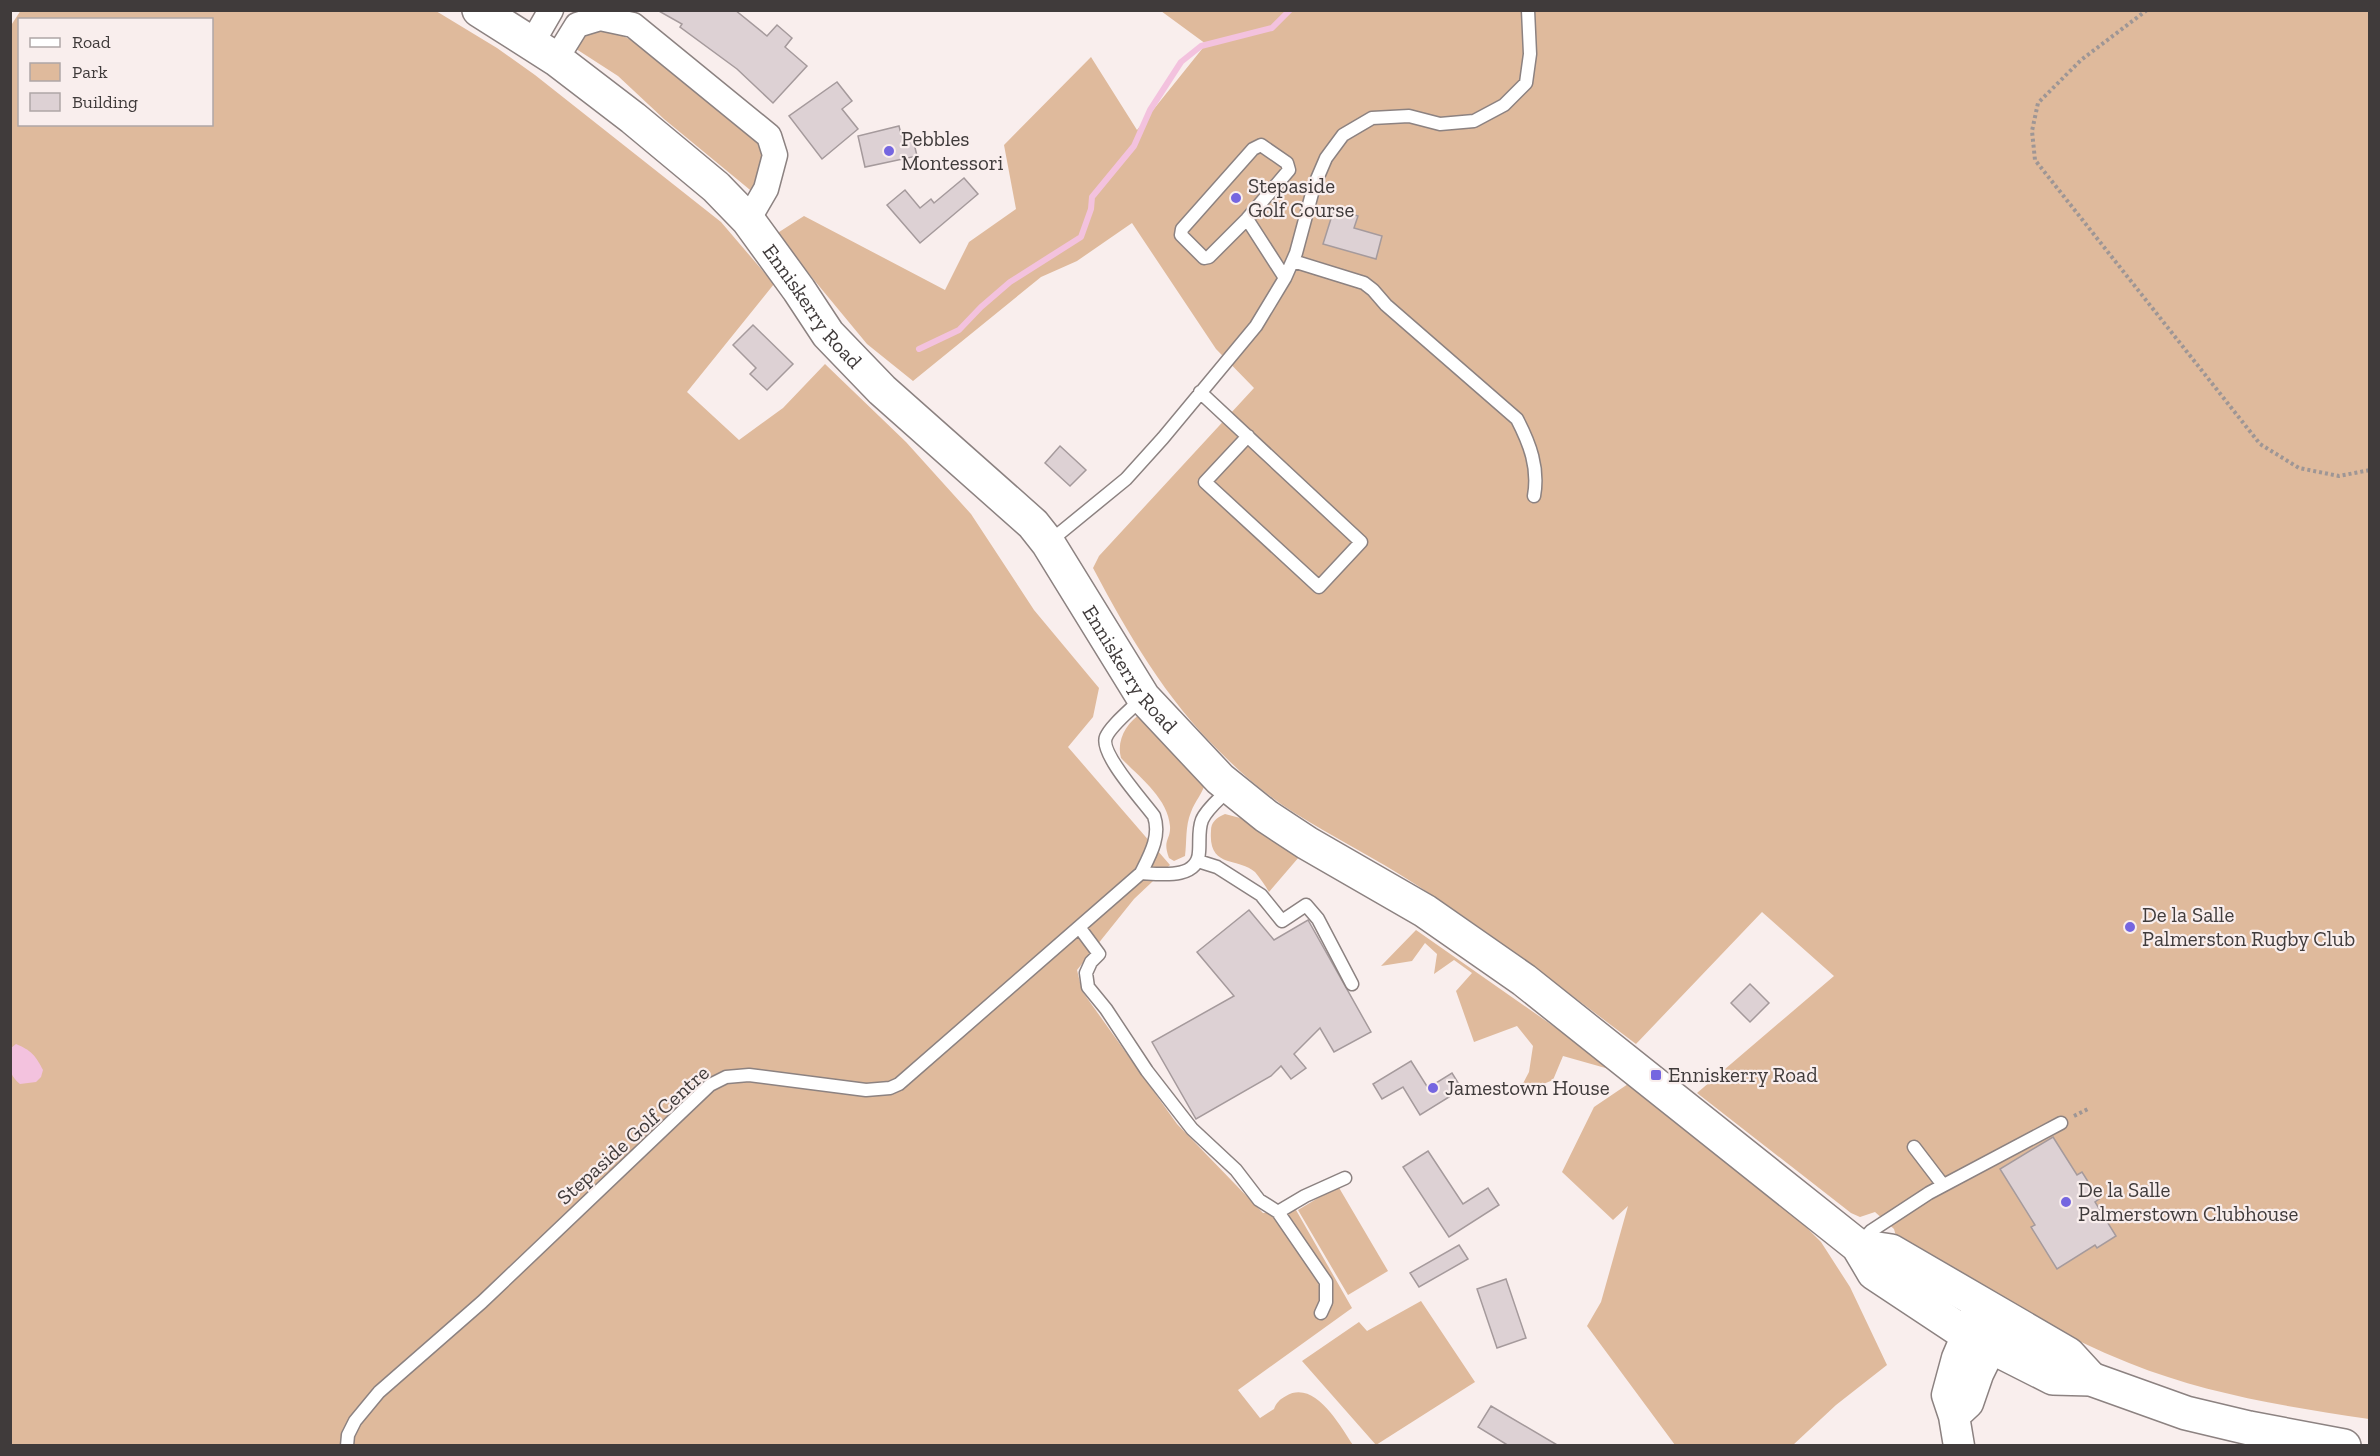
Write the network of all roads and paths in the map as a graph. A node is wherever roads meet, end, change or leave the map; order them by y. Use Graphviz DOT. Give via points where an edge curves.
graph roads {
  1 [pos="479,10"];
  2 [pos="551,10"];
  3 [pos="1528,10"];
  4 [pos="2147,10"];
  5 [pos="544,51"];
  6 [pos="748,219"];
  7 [pos="1246,219"];
  8 [pos="1293,261"];
  9 [pos="1285,278"];
  10 [pos="1200,392"];
  11 [pos="1248,436"];
  12 [pos="2370,470"];
  13 [pos="1534,496"];
  14 [pos="1048,543"];
  15 [pos="1143,697"];
  16 [pos="1231,787"];
  17 [pos="1198,861"];
  18 [pos="1141,873"];
  19 [pos="1079,927"];
  20 [pos="1352,984"];
  21 [pos="2061,1123"];
  22 [pos="1914,1147"];
  23 [pos="1345,1178"];
  24 [pos="1943,1185"];
  25 [pos="1278,1212"];
  26 [pos="1858,1245"];
  27 [pos="1993,1310"];
  28 [pos="1321,1312"];
  29 [pos="1979,1340"];
  30 [pos="2091,1379"];
  31 [pos="347,1446"];
  32 [pos="1959,1446"];
  33 [pos="2344,1446"];
  1 -- 5 [label="main road, Enniskerry Road"];
  2 -- 5 [label="street"];
  3 -- 8 [label="lane" via="1530,54 1526,84 1504,105 1474,121 1440,124 1409,116 1372,118 1343,135 1326,158 1314,186"];
  4 -- 12 [label="path" via="2081,60 2038,103 2032,131 2035,160 2260,444 2299,468 2339,476"];
  5 -- 6 [label="main road, Enniskerry Road" via="633,118"];
  5 -- 6 [label="street" via="577,25 600,18 633,25 769,135 775,155 766,189"];
  6 -- 14 [label="main road, Enniskerry Road" via="828,334 882,390 1033,524"];
  7 -- 7 [label="lane" via="1209,257 1204,258 1182,235 1182,229 1261,145 1287,163 1289,170"];
  7 -- 9 [label="lane"];
  8 -- 9 [label="lane"];
  8 -- 13 [label="lane" via="1364,283 1517,420 1538,478"];
  9 -- 10 [label="lane" via="1256,326"];
  10 -- 11 [label="lane"];
  10 -- 14 [label="lane" via="1126,479"];
  11 -- 11 [label="lane" via="1361,542 1319,587 1205,482"];
  14 -- 15 [label="main road, Enniskerry Road"];
  15 -- 16 [label="main road, Enniskerry Road"];
  15 -- 18 [label="lane" via="1110,732 1105,743 1108,755 1157,825 1152,852"];
  16 -- 17 [label="lane" via="1203,819"];
  16 -- 26 [label="main road, Enniskerry Road" via="1266,816 1425,910 1524,980"];
  17 -- 18 [label="lane" via="1181,872"];
  17 -- 20 [label="lane" via="1217,867 1262,895 1282,921 1305,905 1318,919"];
  18 -- 19 [label="lane, Stepaside Golf Centre"];
  19 -- 25 [label="lane" via="1100,954 1086,974 1088,987 1192,1129 1236,1170 1259,1200"];
  19 -- 31 [label="lane, Stepaside Golf Centre" via="890,1088 866,1090 749,1076 726,1077 710,1085 482,1302 379,1392 355,1421"];
  21 -- 24 [label="lane"];
  22 -- 24 [label="lane"];
  23 -- 25 [label="lane"];
  24 -- 26 [label="lane" via="1871,1231"];
  25 -- 28 [label="lane" via="1326,1282 1326,1302"];
  26 -- 27 [label="main road, Enniskerry Road" via="1891,1251"];
  26 -- 29 [label="main road, Enniskerry Road" via="1874,1273"];
  27 -- 29 [label="street"];
  27 -- 30 [label="main road, Enniskerry Road" via="2068,1354"];
  29 -- 30 [label="main road, Enniskerry Road" via="2053,1378"];
  29 -- 32 [label="street" via="1947,1395"];
  30 -- 33 [label="main road" via="2186,1413"];
}
